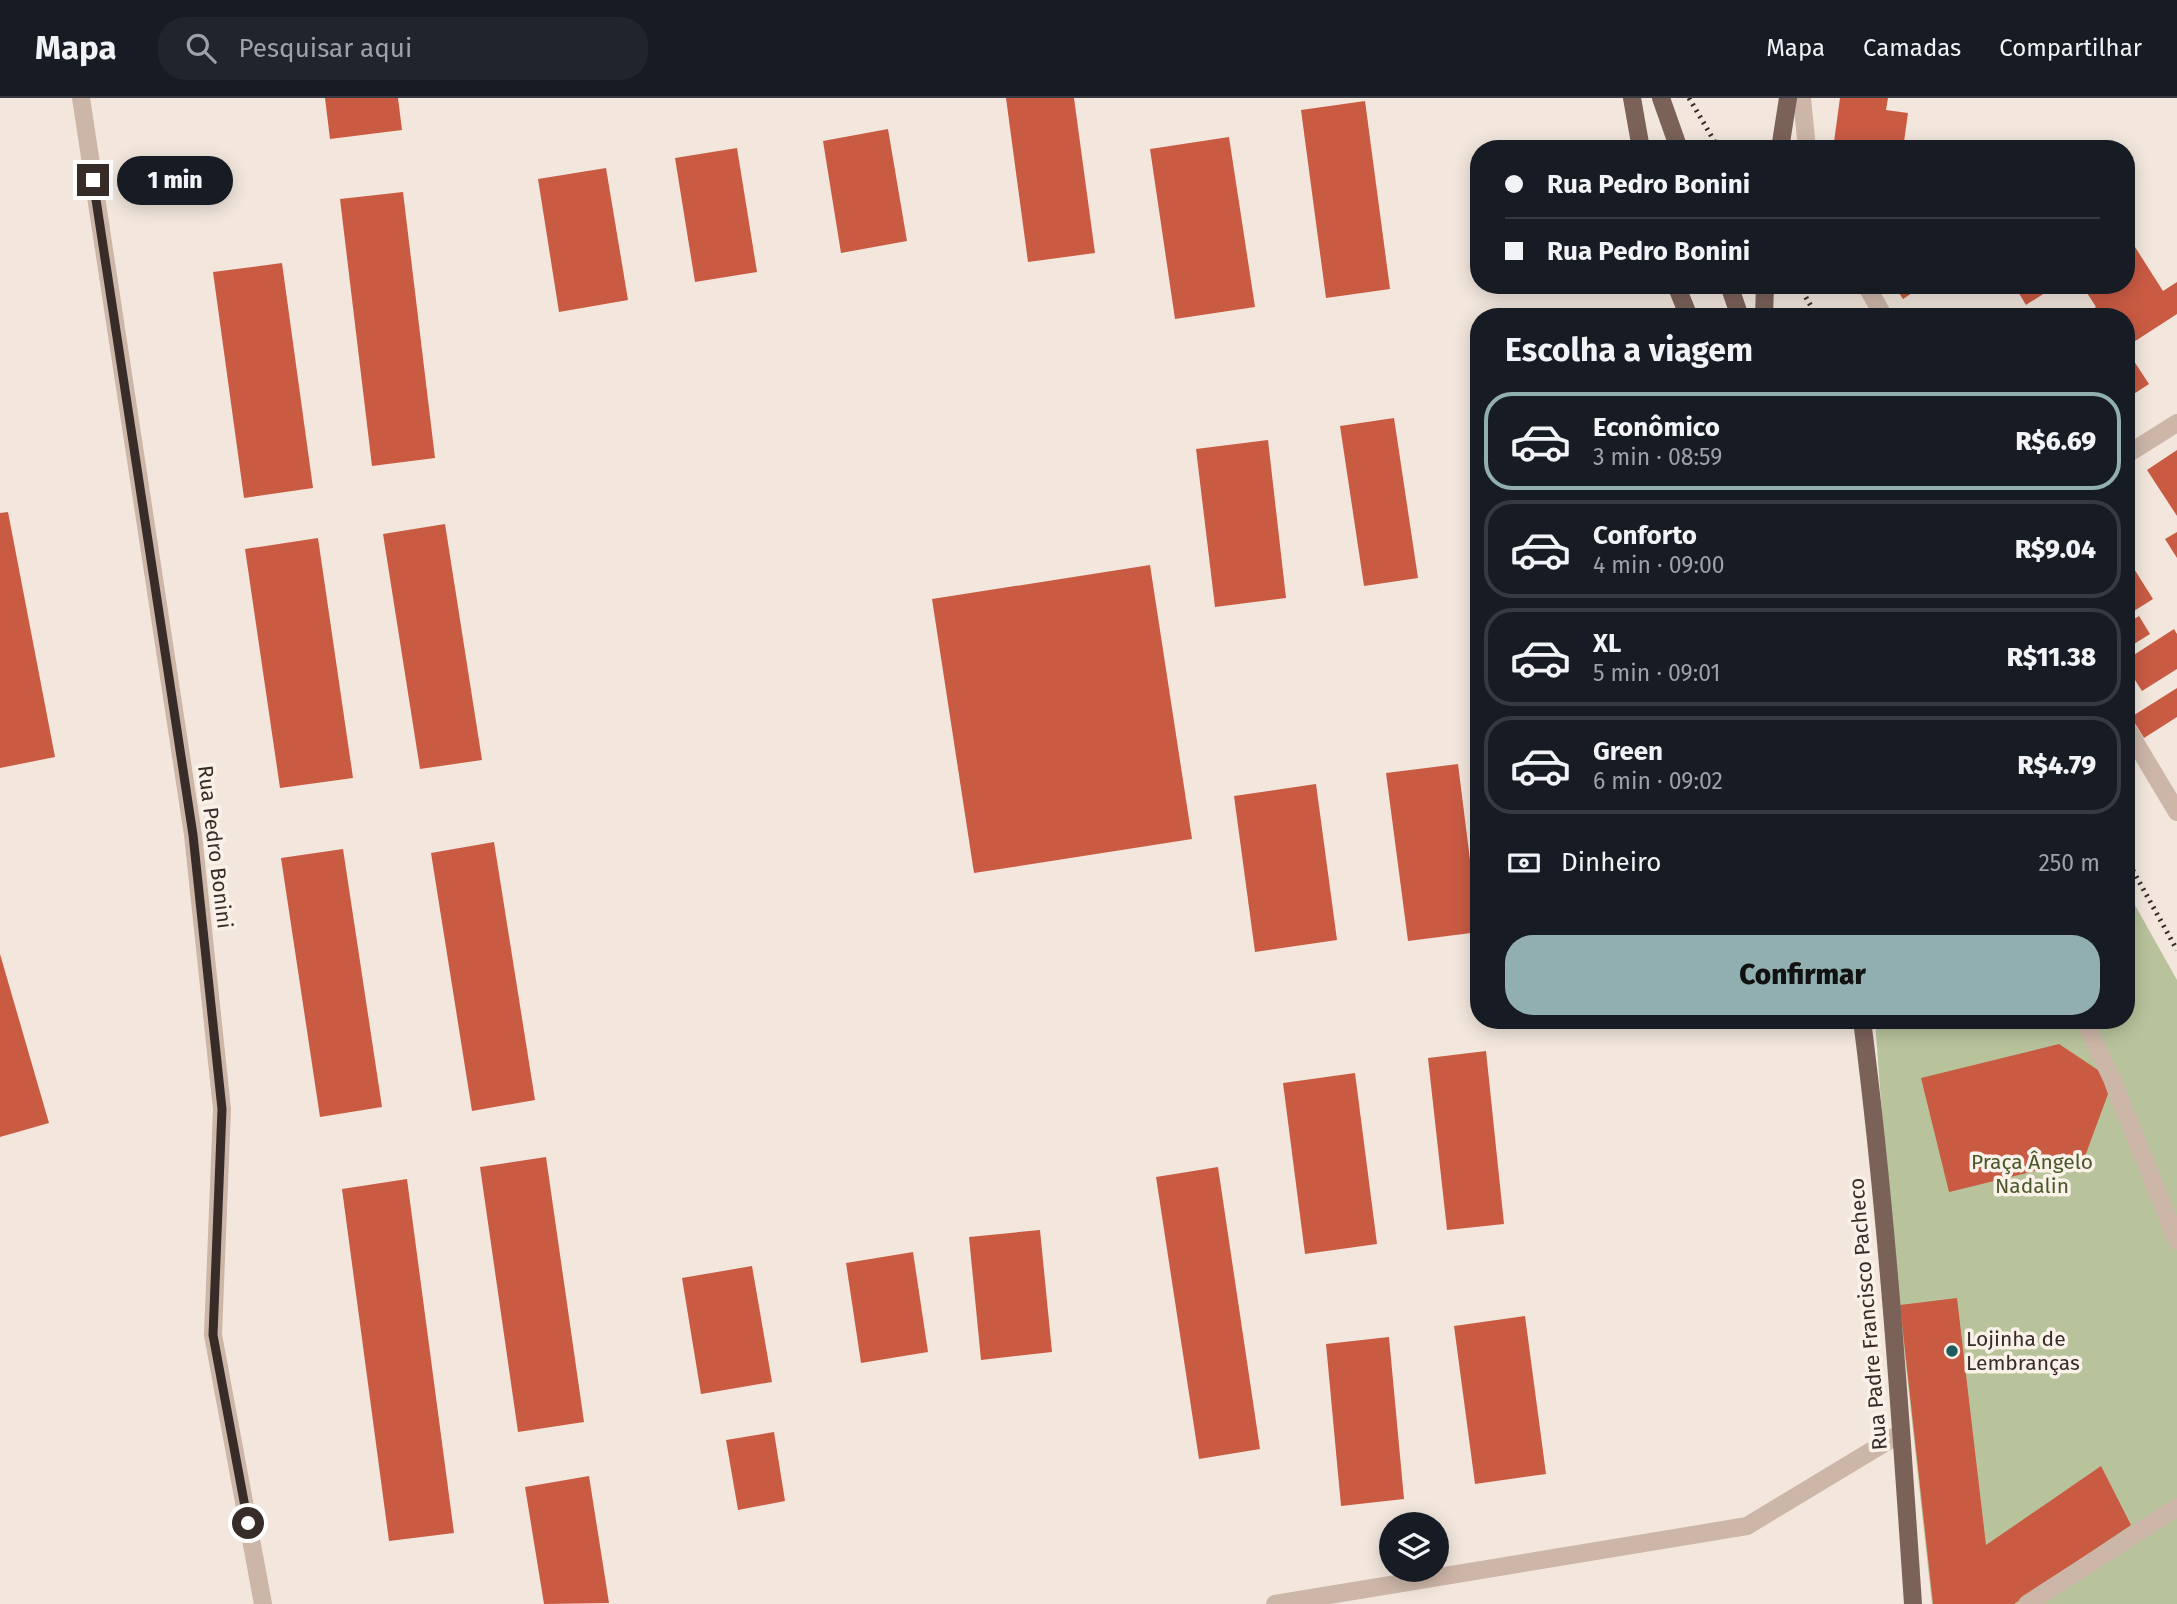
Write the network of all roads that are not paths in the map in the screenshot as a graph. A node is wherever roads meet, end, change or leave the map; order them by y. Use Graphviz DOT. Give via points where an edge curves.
graph roads {
  1 [pos="81,98"];
  2 [pos="1632,98"];
  3 [pos="1661,98"];
  4 [pos="1788,98"];
  5 [pos="1802,98"];
  6 [pos="1639,140"];
  7 [pos="1676,140"];
  8 [pos="1781,140"];
  9 [pos="1806,140"];
  10 [pos="2177,423"];
  11 [pos="2135,449"];
  12 [pos="2135,742"];
  13 [pos="2177,812"];
  14 [pos="1863,1029"];
  15 [pos="2088,1029"];
  16 [pos="2177,1241"];
  17 [pos="1901,1433"];
  18 [pos="2177,1507"];
  19 [pos="263,1604"];
  20 [pos="1275,1604"];
  21 [pos="1913,1604"];
  22 [pos="2026,1604"];
  1 -- 19 [label="street, Rua Pedro Bonini" via="193,835 222,1109 213,1335"];
  2 -- 6 [label="main road"];
  3 -- 7 [label="main road"];
  4 -- 8 [label="main road"];
  5 -- 9 [label="street"];
  10 -- 11 [label="street"];
  12 -- 13 [label="street"];
  14 -- 17 [label="main road, Rua Padre Francisco Pacheco"];
  15 -- 16 [label="street"];
  17 -- 20 [label="street" via="1747,1526"];
  17 -- 21 [label="main road, Rua Padre Francisco Pacheco"];
  18 -- 22 [label="street"];
}
